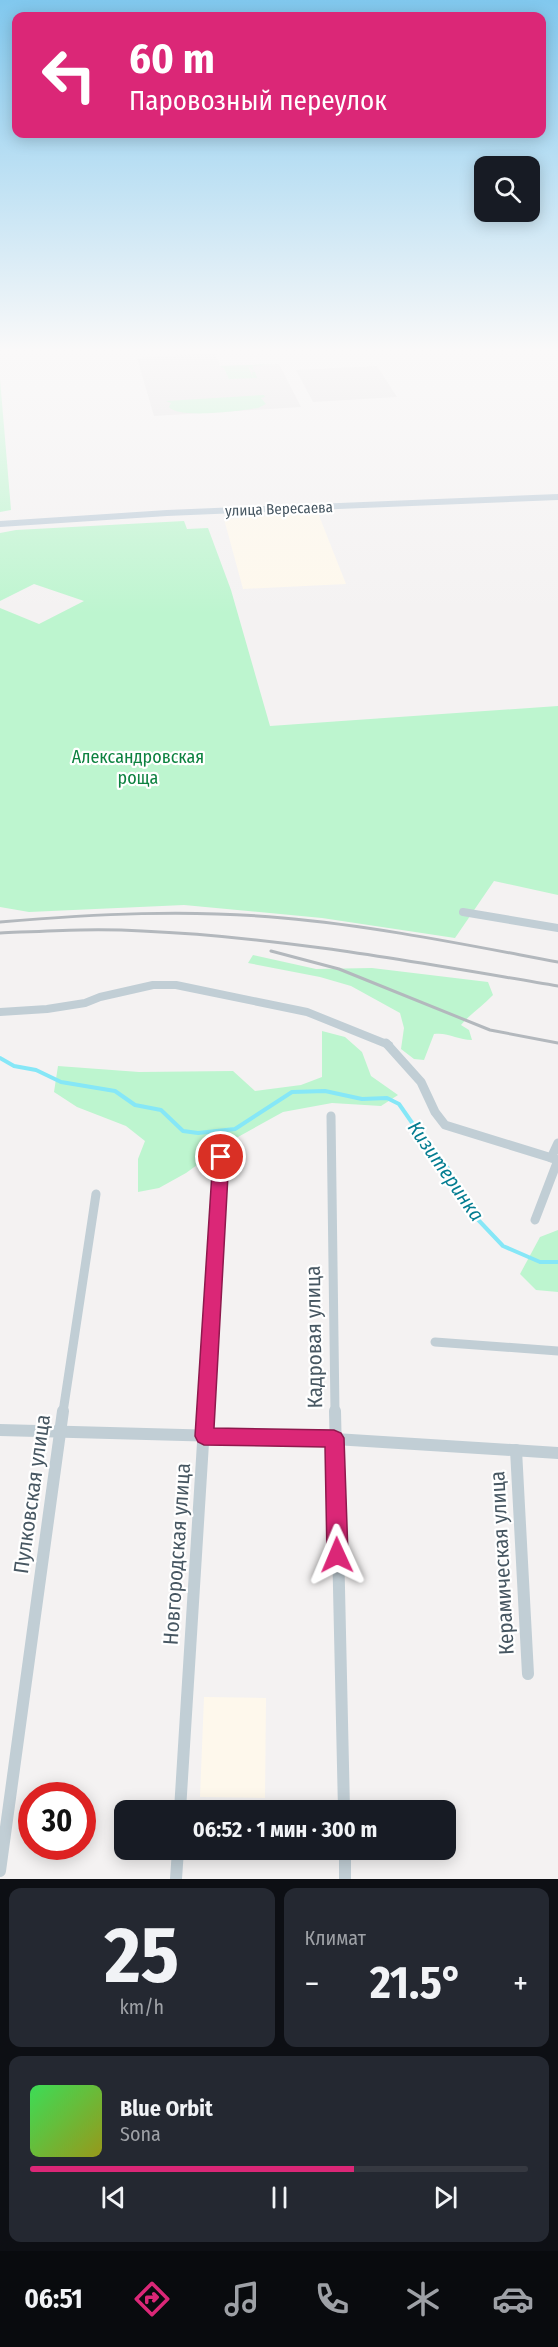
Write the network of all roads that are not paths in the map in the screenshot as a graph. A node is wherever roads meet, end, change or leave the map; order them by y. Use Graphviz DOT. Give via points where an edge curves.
graph roads {
  1 [pos="558,497"];
  2 [pos="0,524"];
  3 [pos="463,912"];
  4 [pos="558,928"];
  5 [pos="0,1012"];
  6 [pos="331,1116"];
  7 [pos="558,1143"];
  8 [pos="221,1157"];
  9 [pos="556,1159"];
  10 [pos="96,1194"];
  11 [pos="535,1220"];
  12 [pos="435,1342"];
  13 [pos="558,1350"];
  14 [pos="0,1430"];
  15 [pos="60,1432"];
  16 [pos="204,1436"];
  17 [pos="334,1438"];
  18 [pos="516,1450"];
  19 [pos="558,1453"];
  20 [pos="528,1674"];
  21 [pos="181,1800"];
  22 [pos="344,1800"];
  23 [pos="177,1860"];
  24 [pos="345,1860"];
  25 [pos="0,1871"];
  26 [pos="176,1879"];
  27 [pos="345,1879"];
  1 -- 2 [label="main road, улица Вересаева"];
  3 -- 4 [label="street"];
  5 -- 9 [label="street" via="66,1006 153,984 176,985 307,1012 387,1044 421,1082 445,1125"];
  6 -- 17 [label="street, Кадровая улица"];
  7 -- 9 [label="street"];
  8 -- 16 [label="street, Новгородская улица"];
  9 -- 11 [label="street"];
  10 -- 15 [label="street, Пулковская улица"];
  12 -- 13 [label="street"];
  14 -- 15 [label="street"];
  15 -- 16 [label="street"];
  15 -- 25 [label="street, Пулковская улица"];
  16 -- 17 [label="street"];
  16 -- 21 [label="street, Новгородская улица"];
  17 -- 18 [label="street"];
  17 -- 22 [label="street, Кадровая улица"];
  18 -- 19 [label="street"];
  18 -- 20 [label="street, Керамическая улица"];
  23 -- 26 [label="street"];
  24 -- 27 [label="street"];
}
